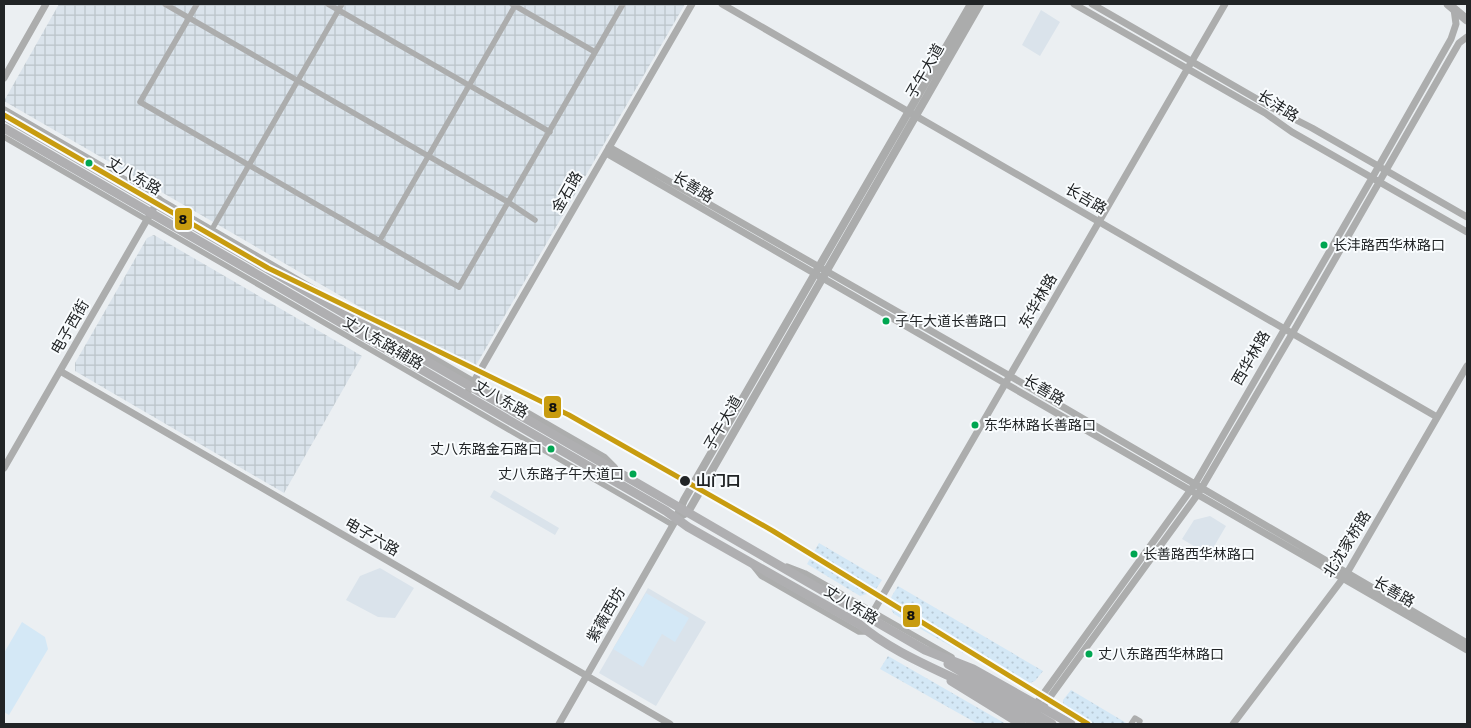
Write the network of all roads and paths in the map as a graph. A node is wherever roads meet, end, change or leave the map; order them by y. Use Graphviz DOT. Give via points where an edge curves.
graph roads {
  1 [pos="46,4"];
  2 [pos="165,4"];
  3 [pos="197,4"];
  4 [pos="328,4"];
  5 [pos="514,4"];
  6 [pos="623,4"];
  7 [pos="692,4"];
  8 [pos="722,4"];
  9 [pos="970,4"];
  10 [pos="980,4"];
  11 [pos="1074,4"];
  12 [pos="1092,4"];
  13 [pos="1225,4"];
  14 [pos="1451,6"];
  15 [pos="340,7"];
  16 [pos="189,18"];
  17 [pos="1467,20"];
  18 [pos="1467,37"];
  19 [pos="595,52"];
  20 [pos="1190,65"];
  21 [pos="4,78"];
  22 [pos="298,80"];
  23 [pos="469,84"];
  24 [pos="4,109"];
  25 [pos="912,114"];
  26 [pos="4,116"];
  27 [pos="4,128"];
  28 [pos="550,132"];
  29 [pos="4,137"];
  30 [pos="607,150"];
  31 [pos="428,156"];
  32 [pos="249,165"];
  33 [pos="1378,166"];
  34 [pos="1386,170"];
  35 [pos="1376,180"];
  36 [pos="508,202"];
  37 [pos="153,209"];
  38 [pos="1467,217"];
  39 [pos="535,220"];
  40 [pos="1100,223"];
  41 [pos="210,232"];
  42 [pos="1467,232"];
  43 [pos="380,240"];
  44 [pos="820,273"];
  45 [pos="1284,329"];
  46 [pos="1292,334"];
  47 [pos="1467,366"];
  48 [pos="60,371"];
  49 [pos="1010,376"];
  50 [pos="1006,384"];
  51 [pos="470,387"];
  52 [pos="1437,417"];
  53 [pos="4,468"];
  54 [pos="1196,489"];
  55 [pos="684,510"];
  56 [pos="675,522"];
  57 [pos="748,561"];
  58 [pos="1345,576"];
  59 [pos="869,613"];
  60 [pos="859,624"];
  61 [pos="868,632"];
  62 [pos="1467,643"];
  63 [pos="1467,650"];
  64 [pos="923,663"];
  65 [pos="587,676"];
  66 [pos="971,677"];
  67 [pos="1039,706"];
  68 [pos="558,724"];
  69 [pos="670,724"];
  70 [pos="1021,724"];
  71 [pos="1037,724"];
  72 [pos="1052,724"];
  73 [pos="1070,724"];
  74 [pos="1131,724"];
  75 [pos="1139,724"];
  76 [pos="1233,724"];
  1 -- 21 [label="street"];
  2 -- 16 [label="street"];
  3 -- 16 [label="street"];
  4 -- 15 [label="street"];
  5 -- 19 [label="street"];
  5 -- 23 [label="street"];
  6 -- 19 [label="street"];
  7 -- 30 [label="street, 金石路"];
  8 -- 25 [label="street, 长吉路"];
  9 -- 25 [label="main road, 子午大道"];
  10 -- 25 [label="main road, 子午大道"];
  11 -- 20 [label="street, 长沣路"];
  12 -- 20 [label="street, 长沣路"];
  13 -- 20 [label="street, 东华林路"];
  14 -- 17 [label="highway"];
  14 -- 33 [label="street, 西华林路" via="1456,19 1453,34"];
  15 -- 22 [label="street"];
  15 -- 23 [label="street"];
  16 -- 22 [label="street"];
  16 -- 32 [label="street" via="140,102"];
  18 -- 34 [label="street, 西华林路" via="1459,43"];
  19 -- 28 [label="street"];
  20 -- 33 [label="street, 长沣路"];
  20 -- 35 [label="street, 长沣路" via="1292,132"];
  20 -- 40 [label="street, 东华林路"];
  22 -- 31 [label="street"];
  22 -- 32 [label="street"];
  23 -- 28 [label="street"];
  23 -- 31 [label="street"];
  24 -- 37 [label="street, 丈八东路辅路"];
  25 -- 40 [label="street, 长吉路"];
  25 -- 44 [label="main road, 子午大道"];
  26 -- 37 [label="main road, 丈八东路"];
  27 -- 37 [label="main road, 丈八东路"];
  28 -- 36 [label="street"];
  29 -- 37 [label="street, 丈八东路辅路"];
  30 -- 44 [label="street, 长善路"];
  30 -- 51 [label="street, 金石路"];
  31 -- 36 [label="street"];
  31 -- 43 [label="street"];
  32 -- 41 [label="street"];
  32 -- 43 [label="street"];
  33 -- 34 [label="street, 长沣路"];
  33 -- 35 [label="street, 西华林路"];
  34 -- 35 [label="street, 西华林路"];
  34 -- 38 [label="street, 长沣路"];
  35 -- 42 [label="street, 长沣路"];
  35 -- 45 [label="street, 西华林路"];
  35 -- 46 [label="street, 西华林路"];
  36 -- 39 [label="street"];
  36 -- 43 [label="street" via="459,287"];
  37 -- 41 [label="main road, 丈八东路"];
  37 -- 48 [label="street, 电子西街"];
  37 -- 51 [label="main road, 丈八东路"];
  37 -- 56 [label="street, 丈八东路辅路"];
  40 -- 45 [label="street, 长吉路"];
  40 -- 49 [label="street, 东华林路"];
  41 -- 51 [label="main road, 丈八东路"];
  44 -- 49 [label="street, 长善路"];
  44 -- 50 [label="street, 长善路"];
  44 -- 55 [label="main road, 子午大道"];
  45 -- 46 [label="street, 长吉路"];
  45 -- 54 [label="street, 西华林路"];
  46 -- 52 [label="street, 长吉路"];
  46 -- 54 [label="street, 西华林路"];
  47 -- 52 [label="street, 北沈家桥路"];
  48 -- 53 [label="street, 电子西街"];
  48 -- 65 [label="street, 电子六路"];
  49 -- 50 [label="street, 东华林路"];
  49 -- 54 [label="street, 长善路"];
  50 -- 54 [label="street, 长善路"];
  50 -- 59 [label="street, 东华林路"];
  51 -- 55 [label="main road, 丈八东路"];
  51 -- 56 [label="main road, 丈八东路"];
  52 -- 58 [label="street, 北沈家桥路"];
  54 -- 58 [label="street, 长善路"];
  54 -- 67 [label="street, 西华林路"];
  55 -- 56 [label="main road, 子午大道"];
  55 -- 59 [label="main road, 丈八东路"];
  56 -- 57 [label="main road, 丈八东路"];
  56 -- 65 [label="street, 紫薇西坊"];
  57 -- 60 [label="main road, 丈八东路"];
  57 -- 61 [label="street" via="762,576 859,632"];
  58 -- 62 [label="street, 长善路"];
  58 -- 63 [label="street, 长善路"];
  58 -- 76 [label="street, 北沈家桥路"];
  59 -- 60 [label="street"];
  59 -- 66 [label="street"];
  59 -- 66 [label="main road, 丈八东路"];
  60 -- 61 [label="main road, 丈八东路"];
  61 -- 64 [label="main road, 丈八东路"];
  64 -- 66 [label="main road, 丈八东路"];
  64 -- 70 [label="main road"];
  65 -- 68 [label="street, 紫薇西坊"];
  65 -- 69 [label="street, 电子六路"];
  66 -- 67 [label="main road, 丈八东路"];
  66 -- 71 [label="main road, 丈八东路"];
  66 -- 72 [label="main road, 丈八东路"];
  67 -- 73 [label="main road, 丈八东路"];
  74 -- 75 [label="street" via="1135,718"];
}
